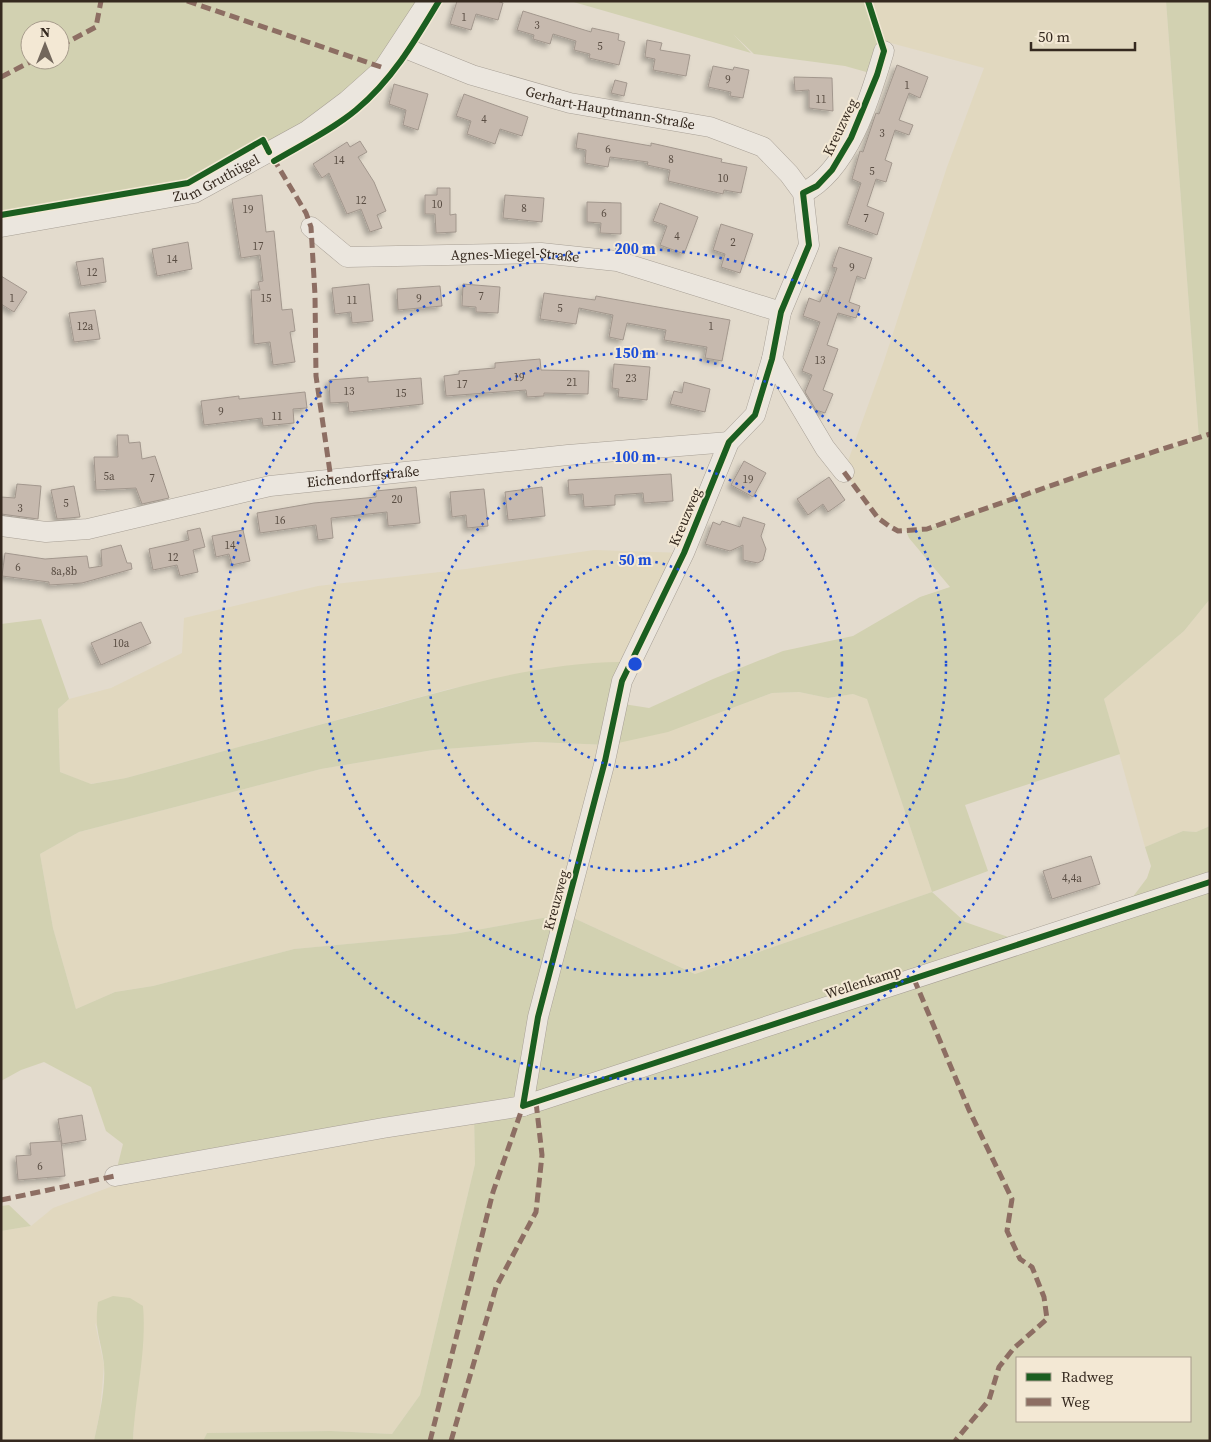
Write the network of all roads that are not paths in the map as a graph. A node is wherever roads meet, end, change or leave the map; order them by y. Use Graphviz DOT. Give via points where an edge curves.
graph roads {
  1 [pos="428,1"];
  2 [pos="400,46"];
  3 [pos="884,51"];
  4 [pos="802,193"];
  5 [pos="1,226"];
  6 [pos="311,227"];
  7 [pos="781,312"];
  8 [pos="772,359"];
  9 [pos="729,442"];
  10 [pos="844,472"];
  11 [pos="1,526"];
  12 [pos="1210,882"];
  13 [pos="523,1106"];
  14 [pos="115,1176"];
  1 -- 2 [label="street, Zum Gruthügel"];
  2 -- 4 [label="street, Gerhart-Hauptmann-Straße" via="472,75 570,103 710,127 763,147"];
  2 -- 5 [label="street, Zum Gruthügel" via="377,75 307,131 194,193"];
  3 -- 4 [label="street, Kreuzweg" via="852,138 832,170 817,186"];
  4 -- 7 [label="street, Kreuzweg" via="809,245"];
  6 -- 7 [label="street, Agnes-Miegel-Straße" via="347,257 541,253 617,262"];
  7 -- 8 [label="street, Kreuzweg"];
  8 -- 9 [label="street, Kreuzweg" via="755,415"];
  8 -- 10 [label="street" via="825,448"];
  9 -- 11 [label="street, Eichendorffstraße" via="270,486 88,528 46,532"];
  9 -- 13 [label="street, Kreuzweg" via="684,552 622,681 605,761 538,1017"];
  12 -- 13 [label="street, Wellenkamp"];
  13 -- 14 [label="street, Wellenkamp"];
}
